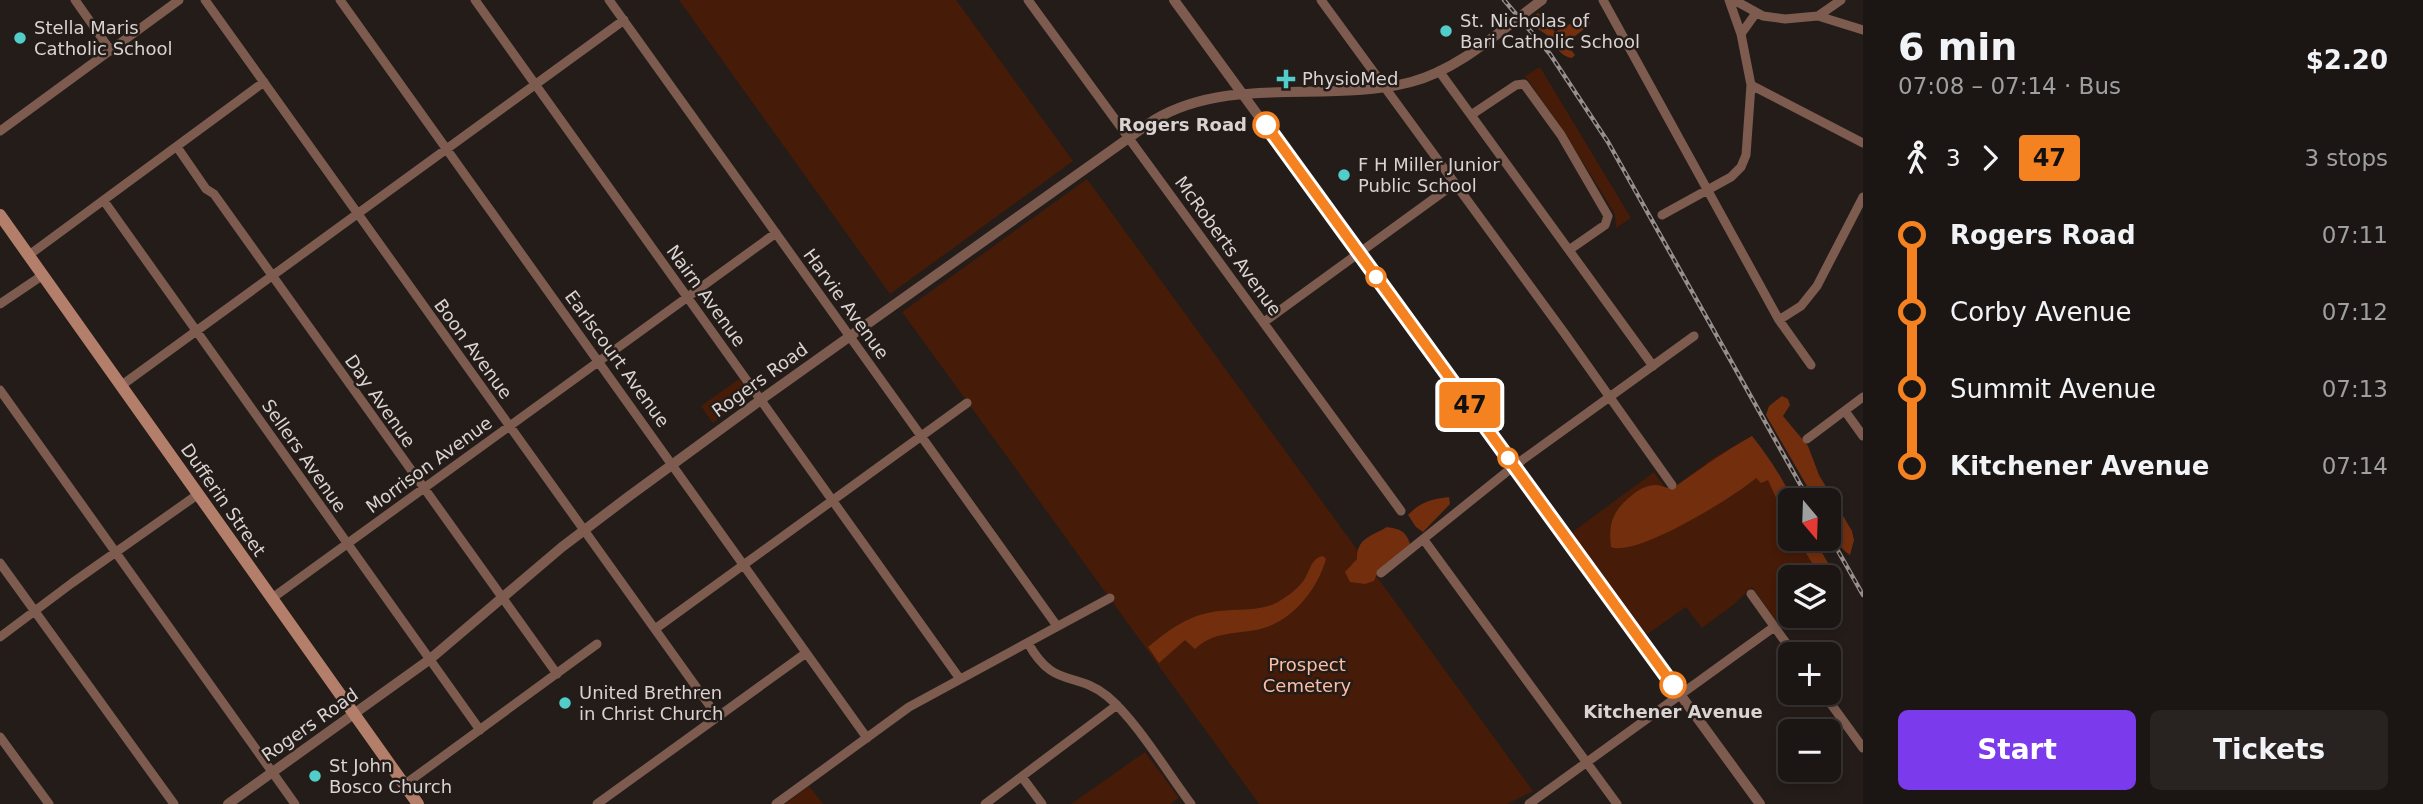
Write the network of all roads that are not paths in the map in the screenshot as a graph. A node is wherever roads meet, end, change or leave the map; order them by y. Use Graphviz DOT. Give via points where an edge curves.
graph roads {
  1 [pos="75,0"];
  2 [pos="179,0"];
  3 [pos="205,0"];
  4 [pos="340,0"];
  5 [pos="475,0"];
  6 [pos="609,0"];
  7 [pos="1028,0"];
  8 [pos="1174,0"];
  9 [pos="1321,0"];
  10 [pos="1542,0"];
  11 [pos="1603,0"];
  12 [pos="1731,0"];
  13 [pos="1841,0"];
  14 [pos="1756,13"];
  15 [pos="1818,16"];
  16 [pos="624,20"];
  17 [pos="1863,30"];
  18 [pos="1741,34"];
  19 [pos="111,51"];
  20 [pos="1439,71"];
  21 [pos="264,82"];
  22 [pos="535,84"];
  23 [pos="1751,85"];
  24 [pos="1383,87"];
  25 [pos="1244,95"];
  26 [pos="1471,115"];
  27 [pos="0,131"];
  28 [pos="1128,136"];
  29 [pos="1863,143"];
  30 [pos="177,147"];
  31 [pos="447,148"];
  32 [pos="1454,184"];
  33 [pos="1708,190"];
  34 [pos="1863,197"];
  35 [pos="104,201"];
  36 [pos="358,214"];
  37 [pos="0,215"];
  38 [pos="1662,215"];
  39 [pos="776,233"];
  40 [pos="1569,250"];
  41 [pos="1358,252"];
  42 [pos="29,255"];
  43 [pos="43,275"];
  44 [pos="272,276"];
  45 [pos="688,298"];
  46 [pos="0,304"];
  47 [pos="1779,320"];
  48 [pos="1264,322"];
  49 [pos="196,331"];
  50 [pos="850,336"];
  51 [pos="1694,336"];
  52 [pos="599,362"];
  53 [pos="1811,365"];
  54 [pos="1653,366"];
  55 [pos="122,385"];
  56 [pos="0,390"];
  57 [pos="1863,397"];
  58 [pos="1610,398"];
  59 [pos="762,399"];
  60 [pos="967,404"];
  61 [pos="1845,411"];
  62 [pos="510,426"];
  63 [pos="922,436"];
  64 [pos="1863,436"];
  65 [pos="1807,439"];
  66 [pos="672,464"];
  67 [pos="1514,466"];
  68 [pos="1672,485"];
  69 [pos="423,489"];
  70 [pos="197,495"];
  71 [pos="833,500"];
  72 [pos="1401,511"];
  73 [pos="584,530"];
  74 [pos="1424,540"];
  75 [pos="347,544"];
  76 [pos="116,552"];
  77 [pos="0,563"];
  78 [pos="744,565"];
  79 [pos="1381,573"];
  80 [pos="1751,594"];
  81 [pos="501,597"];
  82 [pos="1110,598"];
  83 [pos="271,599"];
  84 [pos="35,611"];
  85 [pos="1057,626"];
  86 [pos="1774,627"];
  87 [pos="655,629"];
  88 [pos="0,638"];
  89 [pos="1785,642"];
  90 [pos="1028,643"];
  91 [pos="597,645"];
  92 [pos="806,653"];
  93 [pos="429,660"];
  94 [pos="557,674"];
  95 [pos="960,680"];
  96 [pos="1681,696"];
  97 [pos="1117,705"];
  98 [pos="1832,705"];
  99 [pos="355,715"];
  100 [pos="717,716"];
  101 [pos="480,730"];
  102 [pos="0,737"];
  103 [pos="867,738"];
  104 [pos="1863,748"];
  105 [pos="1588,763"];
  106 [pos="273,773"];
  107 [pos="1022,777"];
  108 [pos="404,785"];
  109 [pos="49,804"];
  110 [pos="174,804"];
  111 [pos="228,804"];
  112 [pos="295,804"];
  113 [pos="418,804"];
  114 [pos="597,804"];
  115 [pos="776,804"];
  116 [pos="985,804"];
  117 [pos="1042,804"];
  118 [pos="1191,804"];
  119 [pos="1529,804"];
  120 [pos="1617,804"];
  121 [pos="1760,804"];
  1 -- 19 [label="street"];
  2 -- 19 [label="street"];
  3 -- 21 [label="street, Boon Avenue"];
  4 -- 31 [label="street, Earlscourt Avenue"];
  5 -- 22 [label="street, Nairn Avenue"];
  6 -- 16 [label="street, Harvie Avenue"];
  7 -- 28 [label="street, McRoberts Avenue"];
  8 -- 25 [label="street"];
  9 -- 24 [label="street"];
  10 -- 20 [label="street, Rogers Road"];
  11 -- 33 [label="street"];
  12 -- 14 [label="street"];
  12 -- 18 [label="street"];
  13 -- 15 [label="street"];
  14 -- 15 [label="street" via="1784,19"];
  14 -- 18 [label="street"];
  15 -- 17 [label="street"];
  16 -- 22 [label="street"];
  16 -- 39 [label="street, Harvie Avenue"];
  18 -- 23 [label="street"];
  19 -- 27 [label="street"];
  20 -- 24 [label="street, Rogers Road"];
  20 -- 26 [label="street"];
  21 -- 30 [label="street"];
  21 -- 36 [label="street, Boon Avenue"];
  22 -- 31 [label="street"];
  22 -- 45 [label="street, Nairn Avenue"];
  23 -- 29 [label="street"];
  23 -- 33 [label="street" via="1744,162 1737,173"];
  24 -- 25 [label="street, Rogers Road"];
  24 -- 32 [label="street"];
  25 -- 28 [label="street, Rogers Road" via="1182,106"];
  25 -- 41 [label="street"];
  26 -- 40 [label="street"];
  26 -- 40 [label="street" via="1516,85 1532,92 1608,216 1605,225"];
  28 -- 48 [label="street, McRoberts Avenue"];
  28 -- 50 [label="street, Rogers Road"];
  30 -- 35 [label="street"];
  30 -- 44 [label="street, Day Avenue"];
  31 -- 36 [label="street"];
  31 -- 52 [label="street, Earlscourt Avenue"];
  32 -- 41 [label="street"];
  32 -- 58 [label="street"];
  33 -- 38 [label="street"];
  33 -- 47 [label="street"];
  34 -- 47 [label="street" via="1813,293"];
  35 -- 42 [label="street"];
  35 -- 49 [label="street, Sellers Avenue"];
  36 -- 44 [label="street"];
  36 -- 62 [label="street, Boon Avenue"];
  37 -- 42 [label="main road, Dufferin Street"];
  39 -- 45 [label="street, Morrison Avenue"];
  39 -- 50 [label="street, Harvie Avenue"];
  40 -- 54 [label="street"];
  41 -- 48 [label="street"];
  41 -- 67 [label="street"];
  42 -- 43 [label="main road, Dufferin Street"];
  43 -- 46 [label="street"];
  43 -- 55 [label="main road, Dufferin Street"];
  44 -- 49 [label="street"];
  44 -- 69 [label="street, Day Avenue"];
  45 -- 52 [label="street, Morrison Avenue"];
  45 -- 59 [label="street, Nairn Avenue"];
  47 -- 53 [label="street"];
  48 -- 72 [label="street, McRoberts Avenue"];
  49 -- 55 [label="street"];
  49 -- 75 [label="street, Sellers Avenue"];
  50 -- 59 [label="street, Rogers Road"];
  50 -- 63 [label="street, Harvie Avenue"];
  51 -- 54 [label="street"];
  52 -- 62 [label="street, Morrison Avenue"];
  52 -- 66 [label="street, Earlscourt Avenue"];
  54 -- 58 [label="street"];
  55 -- 70 [label="main road, Dufferin Street"];
  56 -- 76 [label="street"];
  57 -- 61 [label="street"];
  58 -- 67 [label="street"];
  58 -- 68 [label="street"];
  59 -- 66 [label="street, Rogers Road"];
  59 -- 71 [label="street, Nairn Avenue"];
  60 -- 63 [label="street"];
  61 -- 64 [label="street"];
  61 -- 65 [label="street"];
  62 -- 69 [label="street, Morrison Avenue"];
  62 -- 73 [label="street, Boon Avenue"];
  63 -- 71 [label="street"];
  63 -- 85 [label="street, Harvie Avenue"];
  66 -- 73 [label="street, Rogers Road"];
  66 -- 78 [label="street, Earlscourt Avenue"];
  67 -- 74 [label="street"];
  67 -- 96 [label="street"];
  69 -- 75 [label="street, Morrison Avenue"];
  69 -- 81 [label="street, Day Avenue"];
  70 -- 76 [label="street"];
  70 -- 83 [label="main road, Dufferin Street"];
  71 -- 78 [label="street"];
  71 -- 95 [label="street, Nairn Avenue"];
  73 -- 81 [label="street, Rogers Road"];
  73 -- 87 [label="street, Boon Avenue"];
  74 -- 79 [label="street"];
  74 -- 105 [label="street"];
  75 -- 83 [label="street, Morrison Avenue"];
  75 -- 93 [label="street, Sellers Avenue"];
  76 -- 84 [label="street"];
  76 -- 106 [label="street"];
  77 -- 84 [label="street"];
  78 -- 87 [label="street"];
  78 -- 92 [label="street, Earlscourt Avenue"];
  80 -- 86 [label="street"];
  81 -- 93 [label="street, Rogers Road"];
  81 -- 94 [label="street, Day Avenue"];
  82 -- 85 [label="street"];
  83 -- 99 [label="main road, Dufferin Street"];
  84 -- 88 [label="street"];
  84 -- 110 [label="street"];
  85 -- 90 [label="street"];
  86 -- 89 [label="street"];
  86 -- 96 [label="street"];
  87 -- 100 [label="street, Boon Avenue"];
  90 -- 95 [label="street"];
  90 -- 97 [label="street" via="1049,671 1100,691"];
  91 -- 94 [label="street"];
  92 -- 100 [label="street"];
  92 -- 103 [label="street, Earlscourt Avenue"];
  93 -- 99 [label="street, Rogers Road"];
  93 -- 101 [label="street, Sellers Avenue"];
  94 -- 101 [label="street"];
  95 -- 103 [label="street" via="909,707"];
  96 -- 105 [label="street"];
  96 -- 121 [label="street"];
  97 -- 107 [label="street"];
  97 -- 118 [label="street"];
  98 -- 104 [label="street"];
  99 -- 106 [label="street, Rogers Road"];
  99 -- 108 [label="main road, Dufferin Street"];
  100 -- 114 [label="street"];
  101 -- 108 [label="street"];
  102 -- 109 [label="street"];
  103 -- 115 [label="street"];
  105 -- 119 [label="street"];
  105 -- 120 [label="street"];
  106 -- 111 [label="street, Rogers Road"];
  106 -- 112 [label="street"];
  107 -- 116 [label="street"];
  107 -- 117 [label="street"];
  108 -- 113 [label="main road, Dufferin Street"];
}
